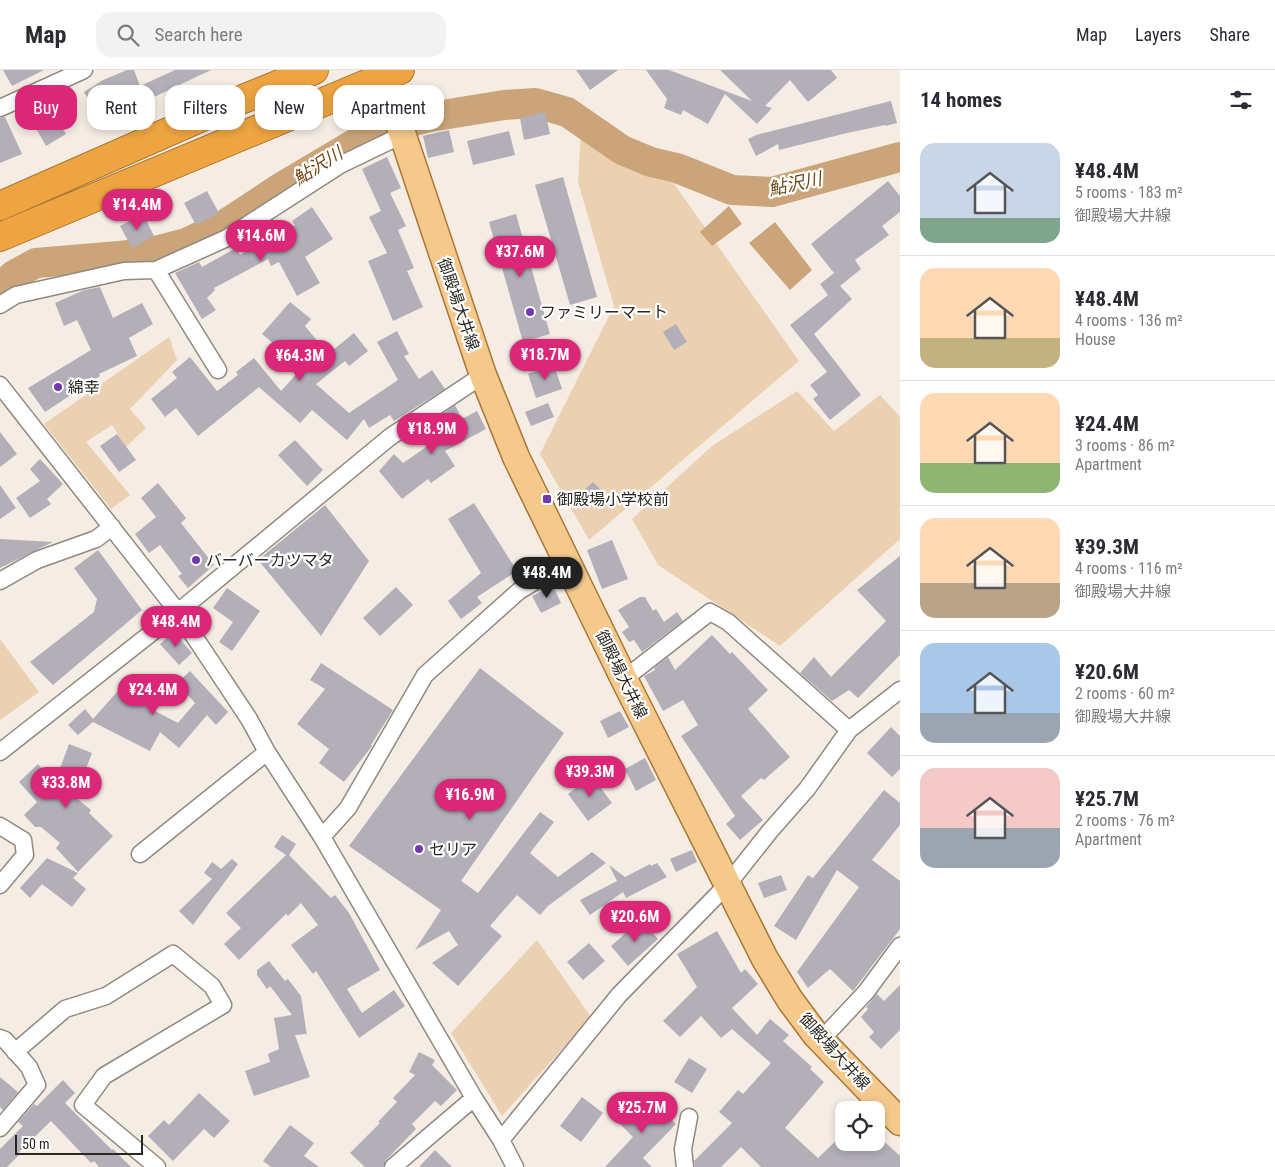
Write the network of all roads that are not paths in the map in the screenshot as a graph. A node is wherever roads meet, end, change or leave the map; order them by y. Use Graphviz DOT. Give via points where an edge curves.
graph roads {
  1 [pos="84,70"];
  2 [pos="314,70"];
  3 [pos="388,72"];
  4 [pos="391,85"];
  5 [pos="0,108"];
  6 [pos="388,130"];
  7 [pos="400,130"];
  8 [pos="0,206"];
  9 [pos="0,237"];
  10 [pos="156,270"];
  11 [pos="0,305"];
  12 [pos="218,370"];
  13 [pos="483,375"];
  14 [pos="0,385"];
  15 [pos="112,527"];
  16 [pos="567,562"];
  17 [pos="0,581"];
  18 [pos="178,612"];
  19 [pos="624,679"];
  20 [pos="900,690"];
  21 [pos="849,730"];
  22 [pos="0,752"];
  23 [pos="268,752"];
  24 [pos="0,826"];
  25 [pos="322,838"];
  26 [pos="140,854"];
  27 [pos="728,884"];
  28 [pos="0,885"];
  29 [pos="900,946"];
  30 [pos="0,1038"];
  31 [pos="821,1040"];
  32 [pos="15,1052"];
  33 [pos="474,1098"];
  34 [pos="689,1117"];
  35 [pos="900,1122"];
  36 [pos="0,1128"];
  37 [pos="501,1140"];
  38 [pos="157,1167"];
  39 [pos="393,1167"];
  40 [pos="515,1167"];
  41 [pos="685,1167"];
  1 -- 5 [label="street"];
  2 -- 8 [label="highway"];
  3 -- 4 [label="main road, 御殿場大井線"];
  3 -- 9 [label="highway"];
  6 -- 10 [label="street" via="227,238"];
  7 -- 13 [label="main road, 御殿場大井線"];
  10 -- 11 [label="street" via="124,271 34,291"];
  10 -- 12 [label="street"];
  13 -- 16 [label="main road, 御殿場大井線" via="516,457"];
  13 -- 18 [label="street" via="390,437"];
  14 -- 15 [label="street"];
  15 -- 17 [label="street" via="96,539 37,560"];
  15 -- 18 [label="street"];
  16 -- 19 [label="main road, 御殿場大井線"];
  16 -- 25 [label="street" via="520,591 425,675 348,808"];
  18 -- 22 [label="street"];
  18 -- 23 [label="street" via="250,719"];
  19 -- 21 [label="street" via="710,612 728,622"];
  19 -- 27 [label="main road, 御殿場大井線"];
  20 -- 21 [label="street"];
  21 -- 27 [label="street" via="808,789"];
  23 -- 25 [label="street"];
  23 -- 26 [label="street"];
  24 -- 28 [label="street" via="23,840 26,855"];
  25 -- 33 [label="street"];
  27 -- 31 [label="main road, 御殿場大井線" via="765,959 790,1000"];
  27 -- 37 [label="street" via="619,995"];
  29 -- 31 [label="street" via="866,992"];
  30 -- 32 [label="street"];
  31 -- 35 [label="main road, 御殿場大井線"];
  32 -- 36 [label="street" via="29,1067 37,1085"];
  32 -- 38 [label="street" via="65,1010 106,996 173,954 212,986 223,1005 104,1076 83,1105"];
  33 -- 37 [label="street"];
  33 -- 39 [label="street"];
  34 -- 41 [label="street" via="683,1149"];
  37 -- 40 [label="street"];
}
